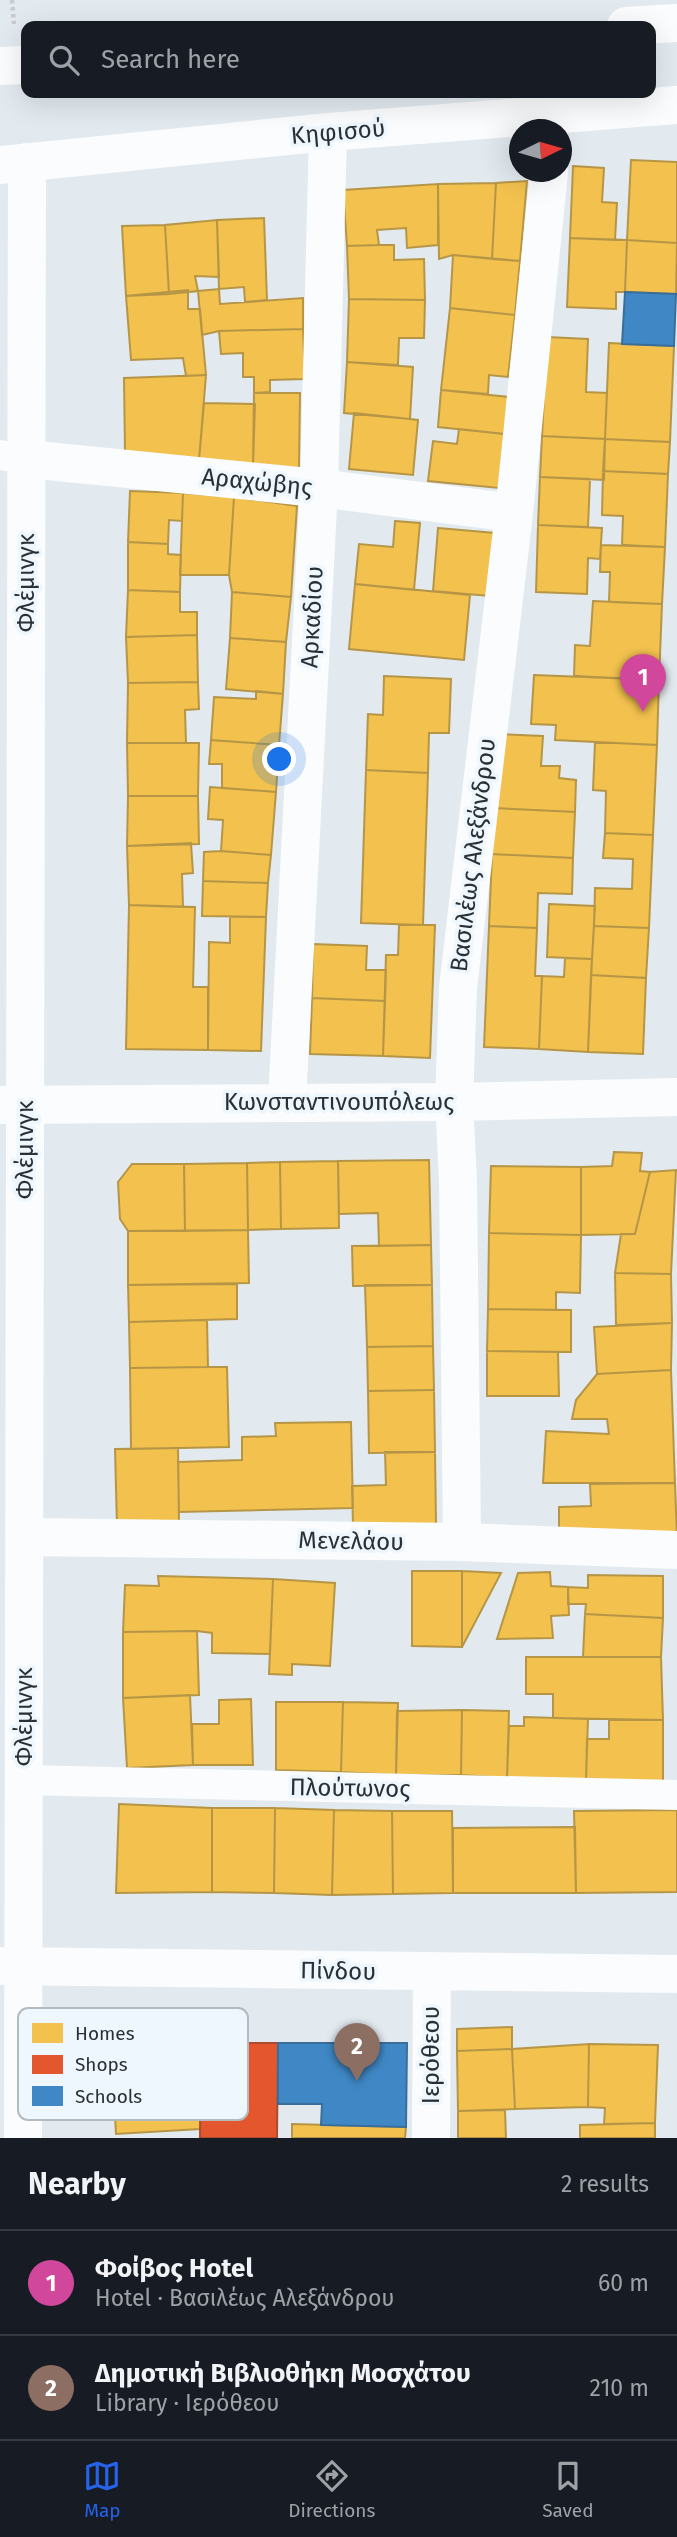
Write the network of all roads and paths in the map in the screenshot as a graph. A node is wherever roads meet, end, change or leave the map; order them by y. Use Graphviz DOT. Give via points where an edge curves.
graph roads {
  1 [pos="677,23"];
  2 [pos="656,24"];
  3 [pos="21,65"];
  4 [pos="0,66"];
  5 [pos="677,105"];
  6 [pos="572,120"];
  7 [pos="509,124"];
  8 [pos="328,132"];
  9 [pos="14,163"];
  10 [pos="547,182"];
  11 [pos="13,457"];
  12 [pos="319,488"];
  13 [pos="514,513"];
  14 [pos="677,1097"];
  15 [pos="287,1101"];
  16 [pos="454,1101"];
  17 [pos="13,1104"];
  18 [pos="12,1457"];
  19 [pos="24,1537"];
  20 [pos="461,1542"];
  21 [pos="677,1550"];
  22 [pos="23,1780"];
  23 [pos="677,1795"];
  24 [pos="11,1966"];
  25 [pos="432,1972"];
  26 [pos="677,1974"];
  27 [pos="18,2066"];
  28 [pos="22,2120"];
  29 [pos="23,2138"];
  30 [pos="431,2138"];
  1 -- 2 [label="main road"];
  3 -- 4 [label="main road"];
  5 -- 6 [label="main road, Κηφισού"];
  7 -- 8 [label="main road, Κηφισού"];
  8 -- 9 [label="main road, Κηφισού"];
  8 -- 12 [label="main road, Αρκαδίου"];
  9 -- 11 [label="main road, Φλέμινγκ"];
  10 -- 13 [label="main road, Βασιλέως Αλεξάνδρου"];
  11 -- 12 [label="main road, Αραχώβης"];
  11 -- 17 [label="main road, Φλέμινγκ"];
  12 -- 13 [label="main road, Αραχώβης"];
  12 -- 15 [label="main road, Αρκαδίου"];
  13 -- 16 [label="main road, Βασιλέως Αλεξάνδρου" via="457,988"];
  14 -- 16 [label="main road, Κωνσταντινουπόλεως"];
  15 -- 16 [label="main road, Κωνσταντινουπόλεως"];
  15 -- 17 [label="main road, Κωνσταντινουπόλεως"];
  16 -- 20 [label="main road, Βασιλέως Αλεξάνδρου"];
  17 -- 18 [label="main road, Φλέμινγκ"];
  18 -- 19 [label="main road, Φλέμινγκ"];
  19 -- 20 [label="main road, Μενελάου"];
  19 -- 22 [label="main road, Φλέμινγκ"];
  20 -- 21 [label="main road, Μενελάου"];
  22 -- 23 [label="street, Πλούτωνος"];
  22 -- 24 [label="main road, Φλέμινγκ"];
  24 -- 25 [label="main road, Πίνδου"];
  24 -- 27 [label="main road, Φλέμινγκ"];
  25 -- 26 [label="main road, Πίνδου"];
  25 -- 30 [label="main road, Ιερόθεου"];
  28 -- 29 [label="main road, Φλέμινγκ"];
}
